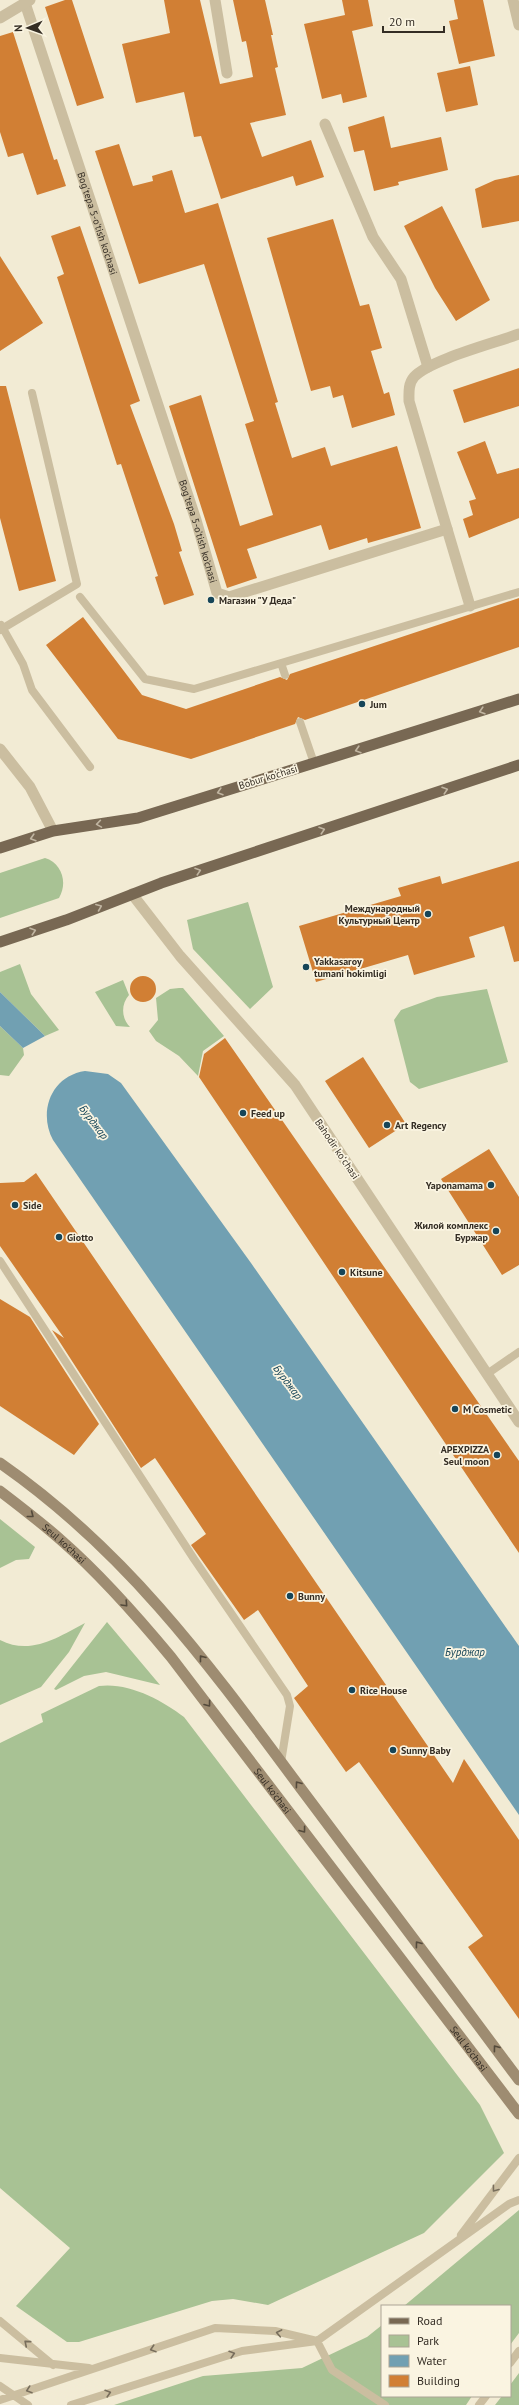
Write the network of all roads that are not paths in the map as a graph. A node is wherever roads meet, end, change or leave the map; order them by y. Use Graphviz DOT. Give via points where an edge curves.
graph roads {
  1 [pos="215,0"];
  2 [pos="513,0"];
  3 [pos="28,2"];
  4 [pos="0,18"];
  5 [pos="519,25"];
  6 [pos="226,72"];
  7 [pos="325,124"];
  8 [pos="519,334"];
  9 [pos="428,367"];
  10 [pos="32,393"];
  11 [pos="448,529"];
  12 [pos="519,592"];
  13 [pos="80,597"];
  14 [pos="470,606"];
  15 [pos="1,628"];
  16 [pos="281,663"];
  17 [pos="285,675"];
  18 [pos="519,699"];
  19 [pos="300,722"];
  20 [pos="0,749"];
  21 [pos="314,763"];
  22 [pos="519,765"];
  23 [pos="90,767"];
  24 [pos="53,832"];
  25 [pos="0,848"];
  26 [pos="132,894"];
  27 [pos="0,942"];
  28 [pos="0,1261"];
  29 [pos="519,1352"];
  30 [pos="487,1374"];
  31 [pos="519,1422"];
  32 [pos="0,1462"];
  33 [pos="0,1491"];
  34 [pos="282,1762"];
  35 [pos="519,2080"];
  36 [pos="519,2114"];
  37 [pos="519,2158"];
  38 [pos="519,2200"];
  39 [pos="456,2240"];
  40 [pos="0,2321"];
  41 [pos="317,2341"];
  42 [pos="519,2351"];
  43 [pos="0,2358"];
  44 [pos="511,2362"];
  45 [pos="54,2365"];
  46 [pos="94,2368"];
  47 [pos="0,2386"];
  48 [pos="13,2396"];
  49 [pos="485,2397"];
  50 [pos="0,2400"];
  51 [pos="28,2405"];
  52 [pos="71,2405"];
  53 [pos="385,2405"];
  54 [pos="479,2405"];
  1 -- 6 [label="street"];
  2 -- 5 [label="street"];
  3 -- 4 [label="street"];
  3 -- 11 [label="street, Bog'tepa 5-o'tish ko'chasi" via="196,520 217,593 229,597"];
  7 -- 9 [label="street" via="373,237 401,279"];
  8 -- 9 [label="street"];
  9 -- 11 [label="street" via="413,378 408,388 409,401"];
  10 -- 15 [label="lane" via="77,584"];
  11 -- 14 [label="street"];
  12 -- 14 [label="lane"];
  13 -- 16 [label="lane" via="145,679 194,688"];
  14 -- 16 [label="lane"];
  15 -- 23 [label="lane" via="22,664 32,690"];
  16 -- 17 [label="lane"];
  18 -- 21 [label="main road, Bobur ko'chasi, one-way"];
  19 -- 21 [label="lane"];
  20 -- 24 [label="street" via="30,787"];
  21 -- 24 [label="main road, Bobur ko'chasi, one-way" via="138,818"];
  26 -- 22 [label="main road, one-way"];
  24 -- 25 [label="main road, Bobur ko'chasi, one-way"];
  27 -- 26 [label="main road, one-way"];
  26 -- 30 [label="street, Bahodir koʻchasi" via="180,956 295,1085"];
  28 -- 34 [label="lane" via="190,1553 286,1695 290,1706"];
  29 -- 30 [label="lane"];
  30 -- 31 [label="street, Bahodir koʻchasi"];
  34 -- 32 [label="main road, one-way" via="170,1617 133,1576 73,1519"];
  33 -- 36 [label="main road, Seul ko'chasi, one-way" via="62,1540 101,1577 171,1657"];
  35 -- 34 [label="main road, one-way"];
  37 -- 39 [label="lane, one-way"];
  38 -- 39 [label="lane"];
  39 -- 41 [label="lane"];
  45 -- 40 [label="lane, one-way"];
  41 -- 46 [label="lane, one-way" via="275,2331 215,2328"];
  52 -- 41 [label="lane, one-way" via="242,2351"];
  41 -- 53 [label="lane" via="332,2370"];
  42 -- 44 [label="lane"];
  43 -- 45 [label="lane"];
  45 -- 46 [label="lane"];
  46 -- 48 [label="lane, one-way"];
  47 -- 48 [label="lane"];
  48 -- 50 [label="lane"];
  48 -- 51 [label="lane"];
  49 -- 54 [label="lane"];
}
